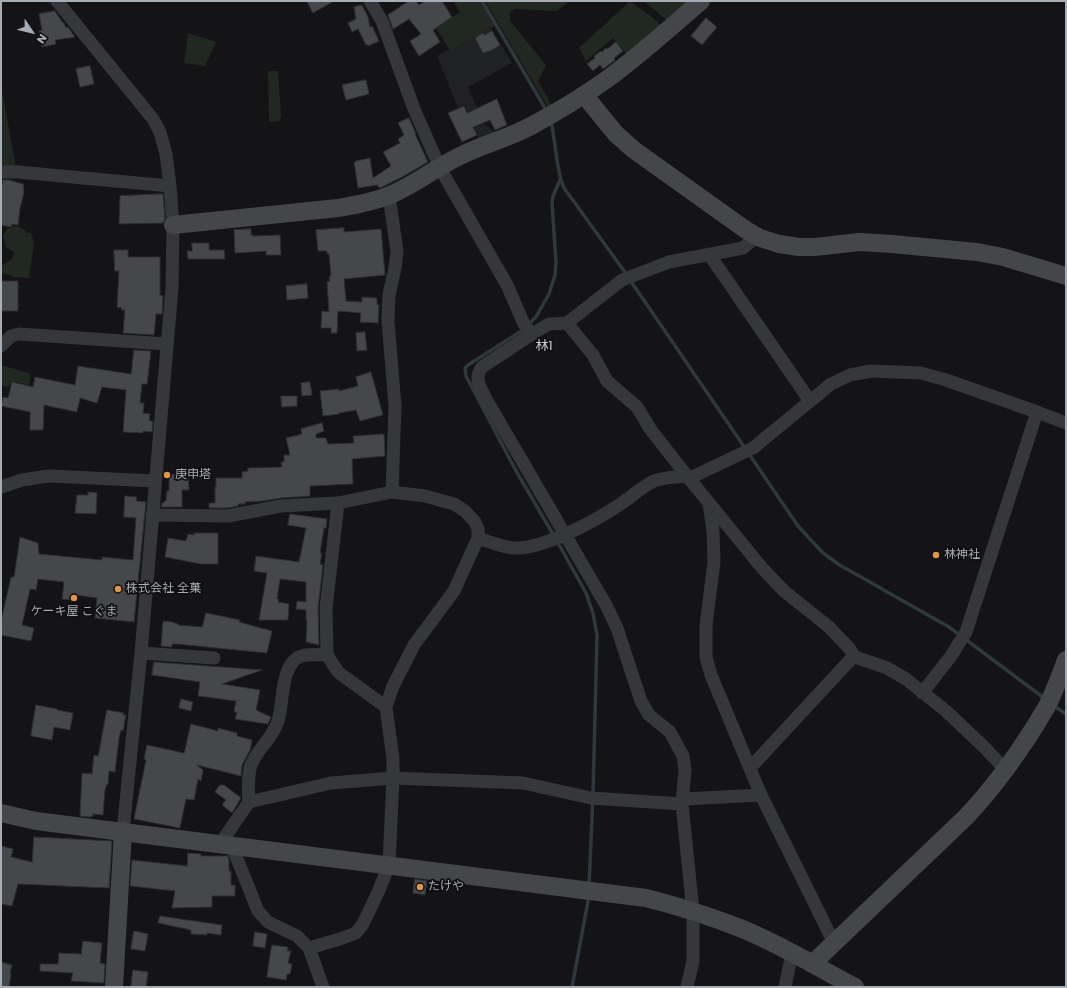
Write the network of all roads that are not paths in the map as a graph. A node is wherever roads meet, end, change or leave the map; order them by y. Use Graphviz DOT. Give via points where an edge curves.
graph roads {
  1 [pos="57,1"];
  2 [pos="701,1"];
  3 [pos="376,3"];
  4 [pos="584,94"];
  5 [pos="440,168"];
  6 [pos="1,172"];
  7 [pos="170,186"];
  8 [pos="389,196"];
  9 [pos="173,225"];
  10 [pos="757,236"];
  11 [pos="709,254"];
  12 [pos="1066,276"];
  13 [pos="567,323"];
  14 [pos="532,334"];
  15 [pos="167,344"];
  16 [pos="1,346"];
  17 [pos="810,401"];
  18 [pos="1037,412"];
  19 [pos="1066,423"];
  20 [pos="689,477"];
  21 [pos="155,481"];
  22 [pos="1,487"];
  23 [pos="392,492"];
  24 [pos="338,503"];
  25 [pos="709,503"];
  26 [pos="152,515"];
  27 [pos="565,534"];
  28 [pos="478,538"];
  29 [pos="141,653"];
  30 [pos="327,655"];
  31 [pos="855,657"];
  32 [pos="214,658"];
  33 [pos="1066,660"];
  34 [pos="922,693"];
  35 [pos="386,708"];
  36 [pos="750,768"];
  37 [pos="1006,770"];
  38 [pos="393,778"];
  39 [pos="761,796"];
  40 [pos="683,801"];
  41 [pos="249,802"];
  42 [pos="1,813"];
  43 [pos="123,832"];
  44 [pos="226,845"];
  45 [pos="389,865"];
  46 [pos="694,911"];
  47 [pos="834,943"];
  48 [pos="309,948"];
  49 [pos="792,953"];
  50 [pos="812,964"];
  51 [pos="114,987"];
  52 [pos="323,987"];
  53 [pos="687,987"];
  54 [pos="785,987"];
  55 [pos="855,987"];
  1 -- 7 [label="street" via="153,119 160,132 166,154"];
  2 -- 4 [label="street" via="606,80"];
  3 -- 5 [label="street" via="414,109"];
  4 -- 5 [label="street" via="515,134 468,152"];
  4 -- 10 [label="street" via="616,134 634,150"];
  5 -- 8 [label="street"];
  5 -- 14 [label="street" via="506,285 524,324"];
  6 -- 7 [label="street"];
  7 -- 9 [label="street"];
  8 -- 9 [label="street" via="338,208"];
  8 -- 23 [label="street" via="397,251 389,295 388,321 395,406"];
  9 -- 15 [label="street" via="172,288"];
  10 -- 11 [label="street" via="743,248"];
  10 -- 12 [label="street" via="779,244 800,247 859,242 976,252 1003,257"];
  11 -- 13 [label="street" via="669,262 622,280"];
  11 -- 17 [label="street"];
  13 -- 14 [label="street" via="549,324"];
  13 -- 20 [label="street" via="593,355 608,381 637,407 651,430"];
  14 -- 27 [label="street" via="482,367 477,379 486,399"];
  15 -- 16 [label="street" via="19,334 12,336"];
  15 -- 21 [label="street"];
  17 -- 18 [label="street" via="831,384 850,375 871,371 903,372 922,373 946,380"];
  17 -- 20 [label="street" via="754,448"];
  18 -- 19 [label="street"];
  18 -- 34 [label="street" via="966,632"];
  20 -- 25 [label="street"];
  20 -- 27 [label="street" via="654,481 618,506"];
  21 -- 22 [label="street" via="49,476 22,480"];
  21 -- 26 [label="street"];
  23 -- 24 [label="street"];
  23 -- 28 [label="street" via="425,496 454,504 466,511 475,522"];
  24 -- 26 [label="street" via="281,506 228,516"];
  24 -- 30 [label="street" via="326,608"];
  25 -- 31 [label="street" via="763,569 784,591 828,627"];
  25 -- 36 [label="street" via="714,562 706,625 706,657 710,675"];
  26 -- 29 [label="street"];
  27 -- 28 [label="street" via="548,542 514,548"];
  27 -- 40 [label="street" via="614,622 641,701 649,715 670,732 683,756"];
  28 -- 35 [label="street" via="454,591 414,645 393,686"];
  29 -- 32 [label="street"];
  29 -- 43 [label="street"];
  30 -- 35 [label="street" via="338,672"];
  30 -- 41 [label="street" via="298,658 285,674 277,725 258,751 251,767 248,784"];
  31 -- 34 [label="street" via="887,668 906,679"];
  31 -- 36 [label="street" via="850,658"];
  33 -- 37 [label="street" via="1049,701"];
  34 -- 37 [label="street" via="946,711"];
  35 -- 38 [label="street"];
  36 -- 39 [label="street"];
  37 -- 47 [label="street" via="966,817"];
  38 -- 40 [label="street" via="523,783 591,798"];
  38 -- 41 [label="street" via="331,783"];
  38 -- 45 [label="street"];
  39 -- 40 [label="street"];
  39 -- 47 [label="street"];
  40 -- 46 [label="street"];
  41 -- 44 [label="street"];
  42 -- 43 [label="street" via="36,821"];
  43 -- 44 [label="street"];
  43 -- 51 [label="street"];
  44 -- 45 [label="street"];
  44 -- 48 [label="street" via="258,911 268,922 298,936"];
  45 -- 46 [label="street" via="646,898"];
  45 -- 48 [label="street" via="363,924 356,933"];
  46 -- 49 [label="street" via="740,928"];
  46 -- 53 [label="street" via="694,961"];
  47 -- 50 [label="street"];
  48 -- 52 [label="street"];
  49 -- 50 [label="street"];
  49 -- 54 [label="street"];
  50 -- 55 [label="street"];
}
